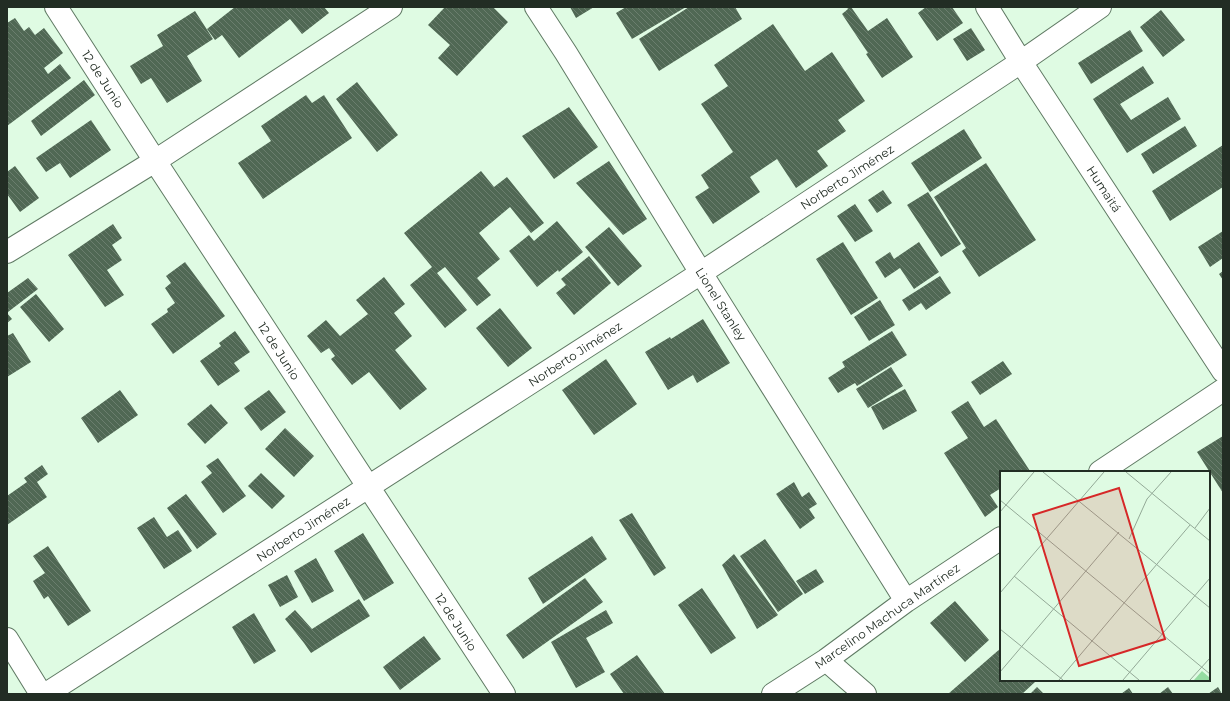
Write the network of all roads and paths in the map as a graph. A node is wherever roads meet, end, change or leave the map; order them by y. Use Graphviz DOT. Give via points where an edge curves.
graph roads {
  1 [pos="56,7"];
  2 [pos="391,7"];
  3 [pos="536,7"];
  4 [pos="987,7"];
  5 [pos="1100,7"];
  6 [pos="1021,62"];
  7 [pos="155,161"];
  8 [pos="7,252"];
  9 [pos="701,273"];
  10 [pos="1223,371"];
  11 [pos="1223,390"];
  12 [pos="1102,471"];
  13 [pos="368,487"];
  14 [pos="1000,539"];
  15 [pos="906,601"];
  16 [pos="7,639"];
  17 [pos="826,660"];
  18 [pos="41,694"];
  19 [pos="46,694"];
  20 [pos="504,694"];
  21 [pos="773,694"];
  22 [pos="865,694"];
  1 -- 7 [label="street, 12 de Junio"];
  2 -- 7 [label="street"];
  3 -- 9 [label="street, Lionel Stanley"];
  4 -- 6 [label="street, Humaitá"];
  5 -- 6 [label="street, Norberto Jiménez"];
  6 -- 9 [label="street, Norberto Jiménez"];
  6 -- 10 [label="street, Humaitá"];
  7 -- 8 [label="street"];
  7 -- 13 [label="street, 12 de Junio"];
  9 -- 13 [label="street, Norberto Jiménez"];
  9 -- 15 [label="street, Lionel Stanley"];
  11 -- 12 [label="street"];
  13 -- 19 [label="street, Norberto Jiménez"];
  13 -- 20 [label="street, 12 de Junio"];
  14 -- 15 [label="street, Marcelino Machuca Martínez"];
  15 -- 17 [label="street, Marcelino Machuca Martínez"];
  16 -- 18 [label="street"];
  17 -- 21 [label="street, Marcelino Machuca Martínez"];
  17 -- 22 [label="street"];
}
